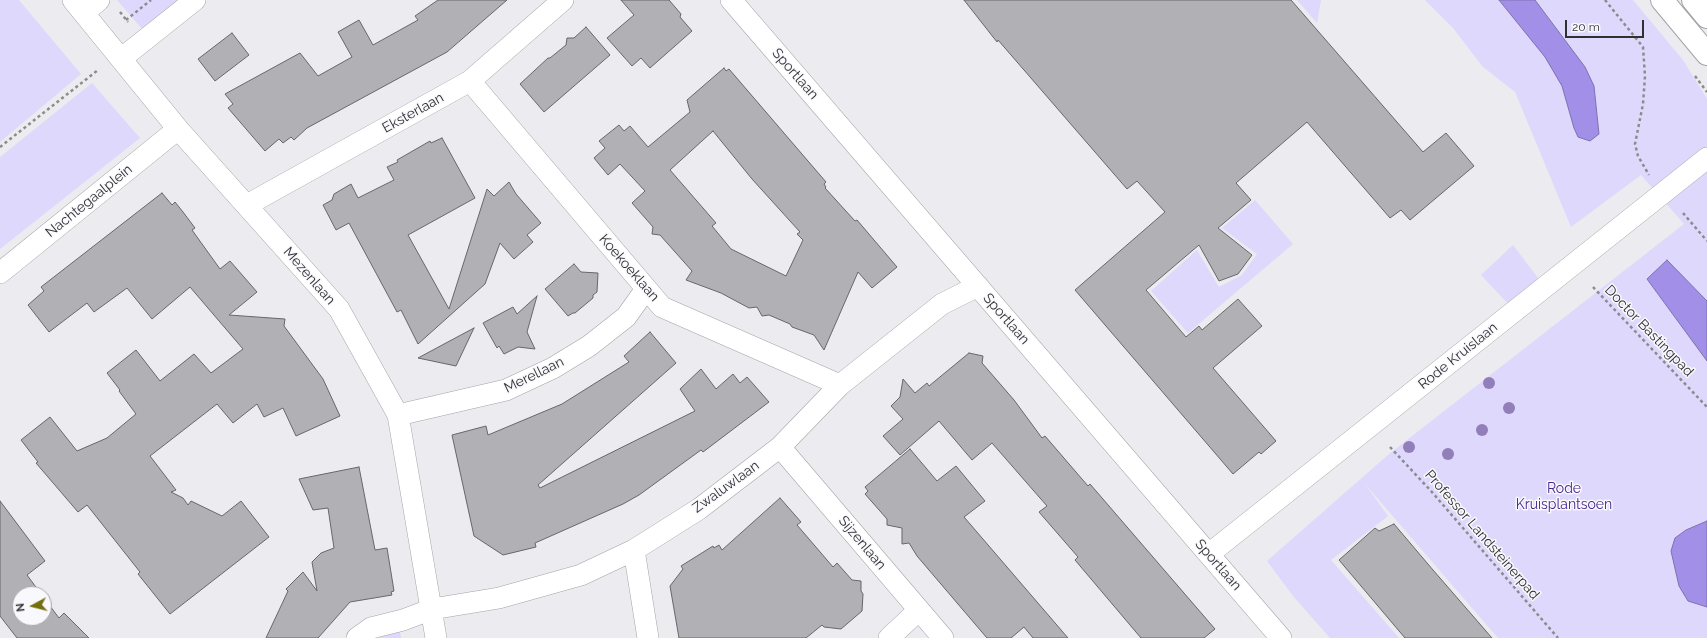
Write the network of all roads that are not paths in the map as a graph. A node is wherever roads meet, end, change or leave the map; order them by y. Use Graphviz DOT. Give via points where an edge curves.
graph roads {
  1 [pos="195,0"];
  2 [pos="563,0"];
  3 [pos="731,0"];
  4 [pos="1662,0"];
  5 [pos="1693,0"];
  6 [pos="93,6"];
  7 [pos="1707,17"];
  8 [pos="1707,54"];
  9 [pos="120,57"];
  10 [pos="470,81"];
  11 [pos="178,129"];
  12 [pos="1707,158"];
  13 [pos="247,205"];
  14 [pos="0,273"];
  15 [pos="978,286"];
  16 [pos="646,289"];
  17 [pos="840,385"];
  18 [pos="398,415"];
  19 [pos="780,447"];
  20 [pos="634,550"];
  21 [pos="1209,554"];
  22 [pos="432,610"];
  23 [pos="919,610"];
  24 [pos="357,638"];
  25 [pos="436,638"];
  26 [pos="648,638"];
  27 [pos="889,638"];
  28 [pos="944,638"];
  29 [pos="1281,638"];
  1 -- 9 [label="street"];
  2 -- 10 [label="street, Eksterlaan"];
  3 -- 15 [label="street, Sportlaan"];
  4 -- 8 [label="main road"];
  5 -- 7 [label="main road"];
  6 -- 9 [label="street, Mezenlaan"];
  9 -- 11 [label="street, Mezenlaan"];
  10 -- 13 [label="street, Eksterlaan"];
  10 -- 16 [label="street, Koekoeklaan"];
  11 -- 13 [label="street, Mezenlaan"];
  11 -- 14 [label="street, Nachtegaalplein"];
  12 -- 21 [label="street, Rode Kruislaan"];
  13 -- 18 [label="street, Mezenlaan" via="339,310"];
  15 -- 17 [label="street, Zwaluwlaan" via="942,304"];
  15 -- 21 [label="street, Sportlaan"];
  16 -- 17 [label="street, Koekoeklaan" via="662,307"];
  16 -- 18 [label="street, Merellaan" via="626,317 589,346 553,368 506,390"];
  17 -- 19 [label="street, Zwaluwlaan"];
  18 -- 22 [label="street, Mezenlaan"];
  19 -- 20 [label="street, Zwaluwlaan" via="699,509"];
  19 -- 23 [label="street, Sijzenlaan"];
  20 -- 22 [label="street, Zwaluwlaan" via="581,574 499,598"];
  20 -- 26 [label="street"];
  21 -- 29 [label="street, Sportlaan"];
  22 -- 24 [label="street" via="371,628"];
  22 -- 25 [label="street, Mezenlaan"];
  23 -- 27 [label="street"];
  23 -- 28 [label="street, Sijzenlaan"];
}
